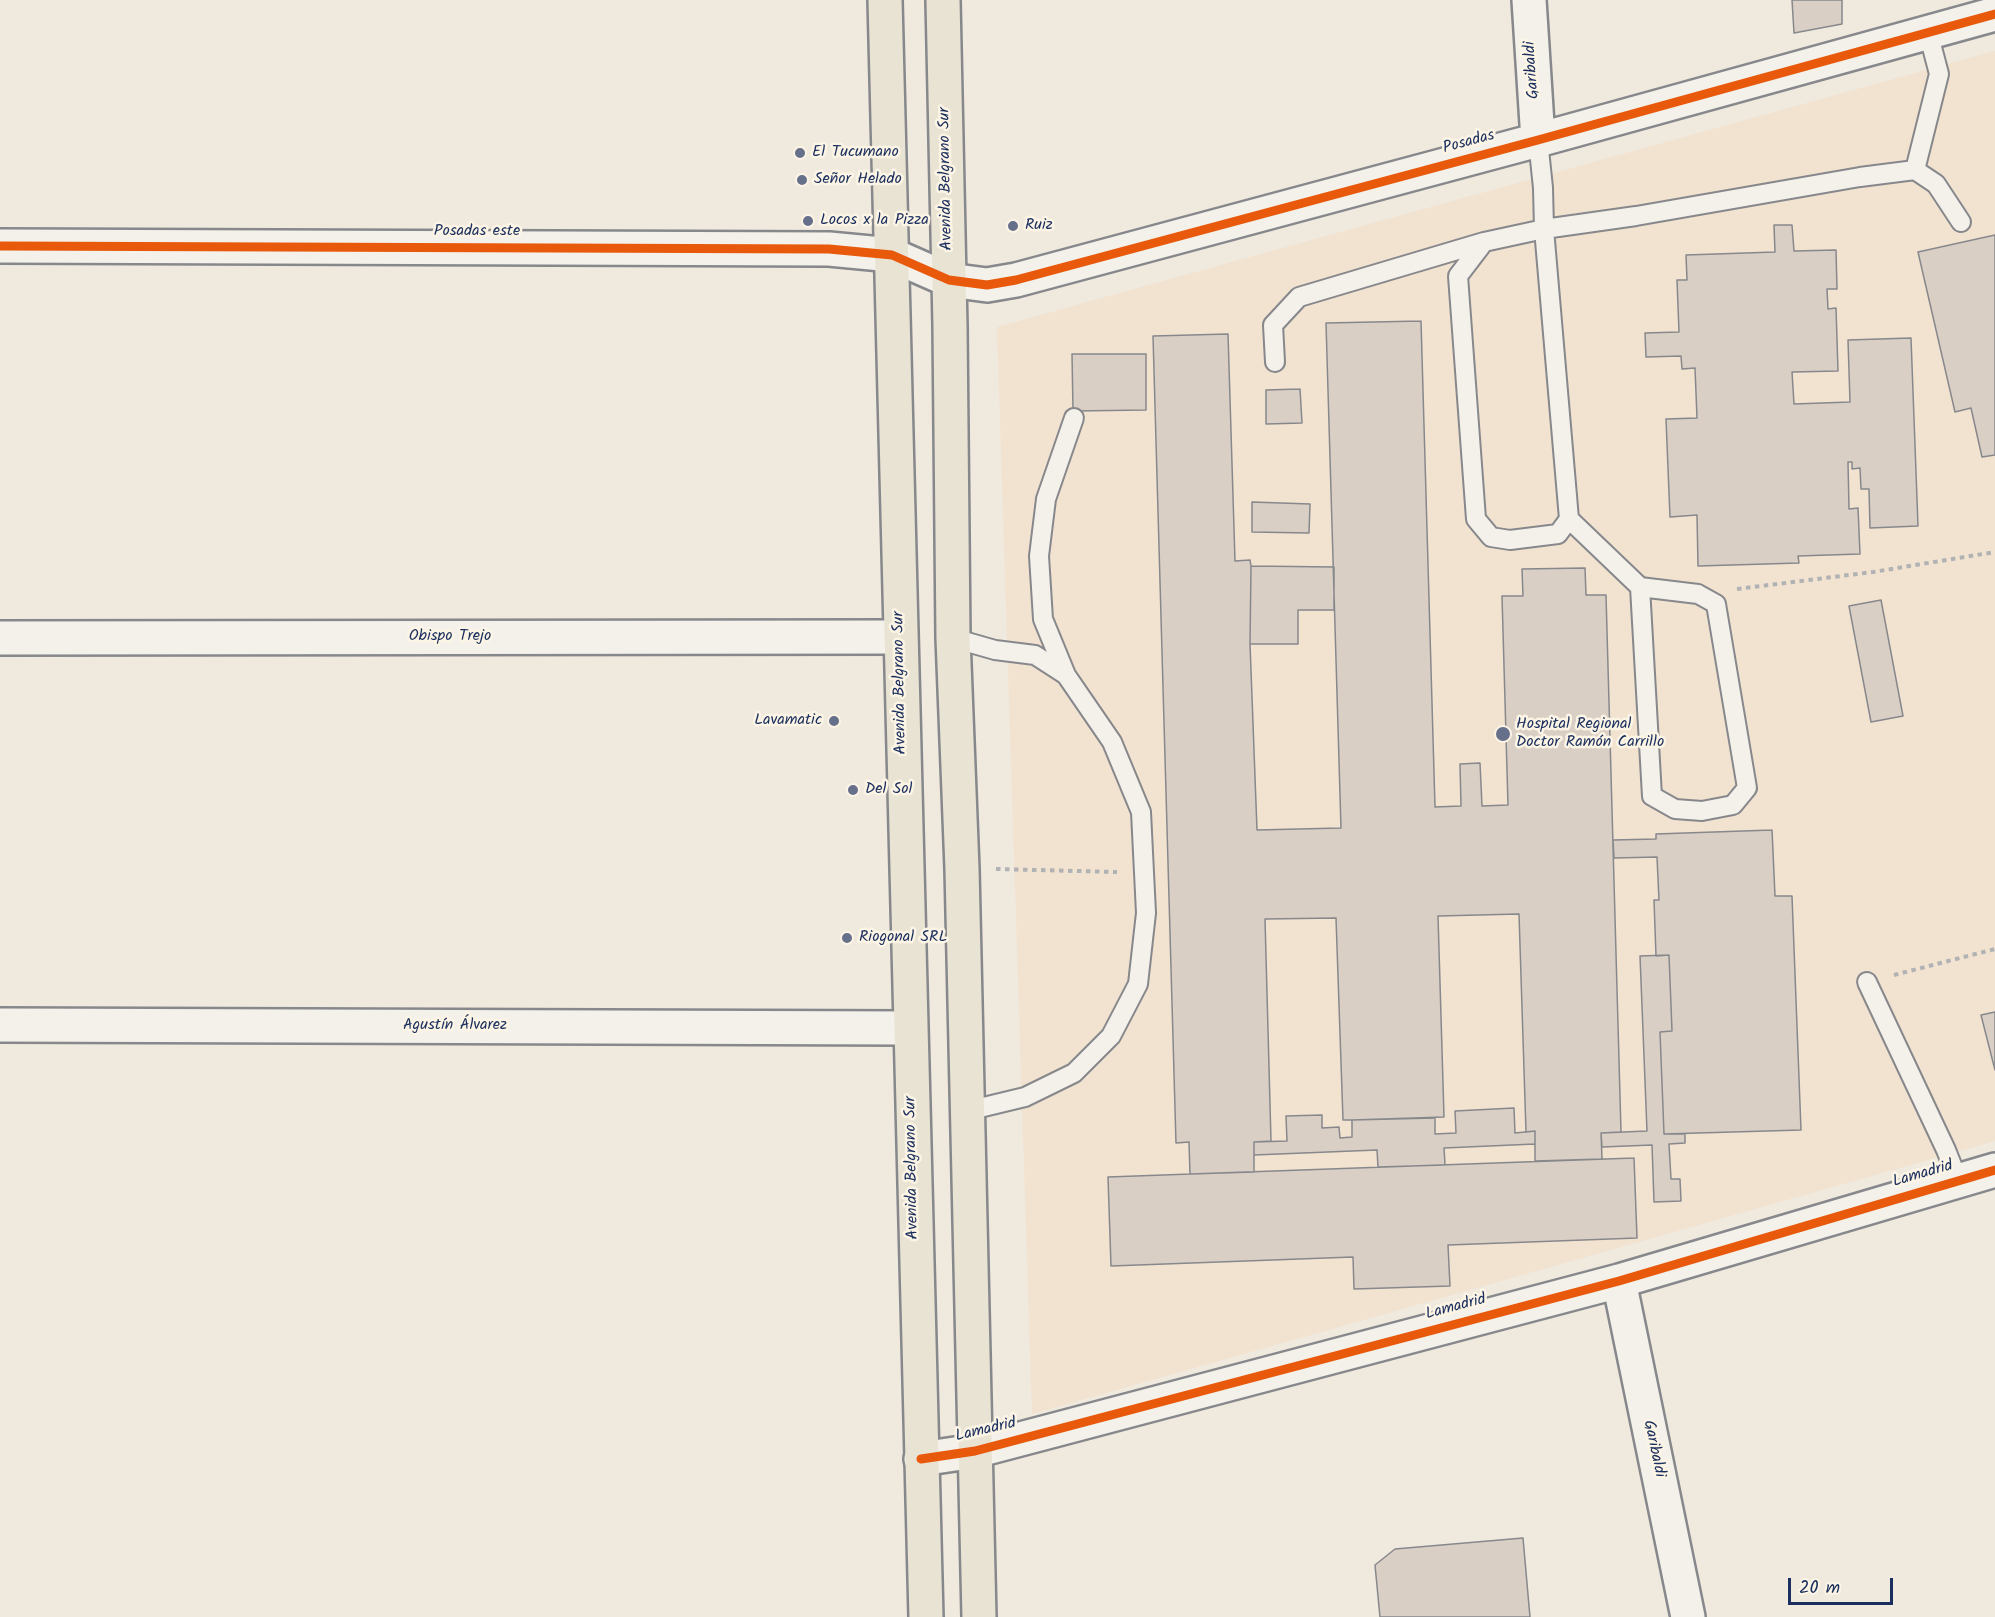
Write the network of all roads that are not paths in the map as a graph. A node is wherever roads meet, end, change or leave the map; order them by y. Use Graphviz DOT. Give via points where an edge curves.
graph roads {
  1 [pos="885,0"];
  2 [pos="944,0"];
  3 [pos="1529,0"];
  4 [pos="1995,14"];
  5 [pos="1928,32"];
  6 [pos="1538,140"];
  7 [pos="1915,170"];
  8 [pos="1960,222"];
  9 [pos="1544,229"];
  10 [pos="1484,242"];
  11 [pos="0,246"];
  12 [pos="892,255"];
  13 [pos="949,280"];
  14 [pos="1275,362"];
  15 [pos="1074,418"];
  16 [pos="1569,519"];
  17 [pos="1640,587"];
  18 [pos="900,637"];
  19 [pos="0,638"];
  20 [pos="953,638"];
  21 [pos="1066,675"];
  22 [pos="1867,982"];
  23 [pos="0,1025"];
  24 [pos="910,1028"];
  25 [pos="967,1111"];
  26 [pos="1995,1170"];
  27 [pos="1958,1180"];
  28 [pos="1619,1281"];
  29 [pos="975,1451"];
  30 [pos="921,1459"];
  31 [pos="926,1617"];
  32 [pos="979,1617"];
  33 [pos="1688,1617"];
  1 -- 12 [label="highway, Avenida Belgrano Sur"];
  2 -- 13 [label="highway, Avenida Belgrano Sur"];
  3 -- 6 [label="street, Garibaldi"];
  4 -- 5 [label="street, Posadas"];
  5 -- 6 [label="street, Posadas"];
  5 -- 7 [label="lane" via="1939,74"];
  6 -- 9 [label="lane"];
  6 -- 13 [label="street, Posadas" via="1016,280 987,285"];
  7 -- 8 [label="lane" via="1936,184"];
  7 -- 9 [label="lane"];
  9 -- 10 [label="lane"];
  9 -- 16 [label="lane"];
  10 -- 14 [label="lane" via="1299,297 1273,325"];
  10 -- 16 [label="lane" via="1458,276 1476,519 1491,537 1510,540 1558,534"];
  11 -- 12 [label="street, Posadas este" via="829,249"];
  12 -- 13 [label="street, Posadas este"];
  12 -- 18 [label="highway, Avenida Belgrano Sur"];
  13 -- 20 [label="highway, Avenida Belgrano Sur"];
  15 -- 21 [label="lane" via="1046,500 1038,556 1043,619"];
  16 -- 17 [label="lane"];
  17 -- 17 [label="lane" via="1698,594 1716,604 1747,788 1733,805 1702,811 1675,809 1652,796"];
  18 -- 19 [label="street, Obispo Trejo"];
  18 -- 24 [label="highway, Avenida Belgrano Sur"];
  20 -- 21 [label="lane" via="996,650 1035,655"];
  20 -- 25 [label="highway, Avenida Belgrano Sur"];
  21 -- 25 [label="lane" via="1112,742 1141,812 1146,913 1138,984 1111,1036 1074,1073 1025,1097"];
  22 -- 27 [label="lane"];
  23 -- 24 [label="street, Agustín Álvarez"];
  24 -- 30 [label="highway, Avenida Belgrano Sur"];
  25 -- 29 [label="highway, Avenida Belgrano Sur"];
  26 -- 27 [label="street, Lamadrid"];
  27 -- 28 [label="street, Lamadrid"];
  28 -- 29 [label="street, Lamadrid"];
  28 -- 33 [label="street, Garibaldi"];
  29 -- 30 [label="street, Lamadrid"];
  29 -- 32 [label="highway, Avenida Belgrano Sur"];
  30 -- 31 [label="highway, Avenida Belgrano Sur"];
}
